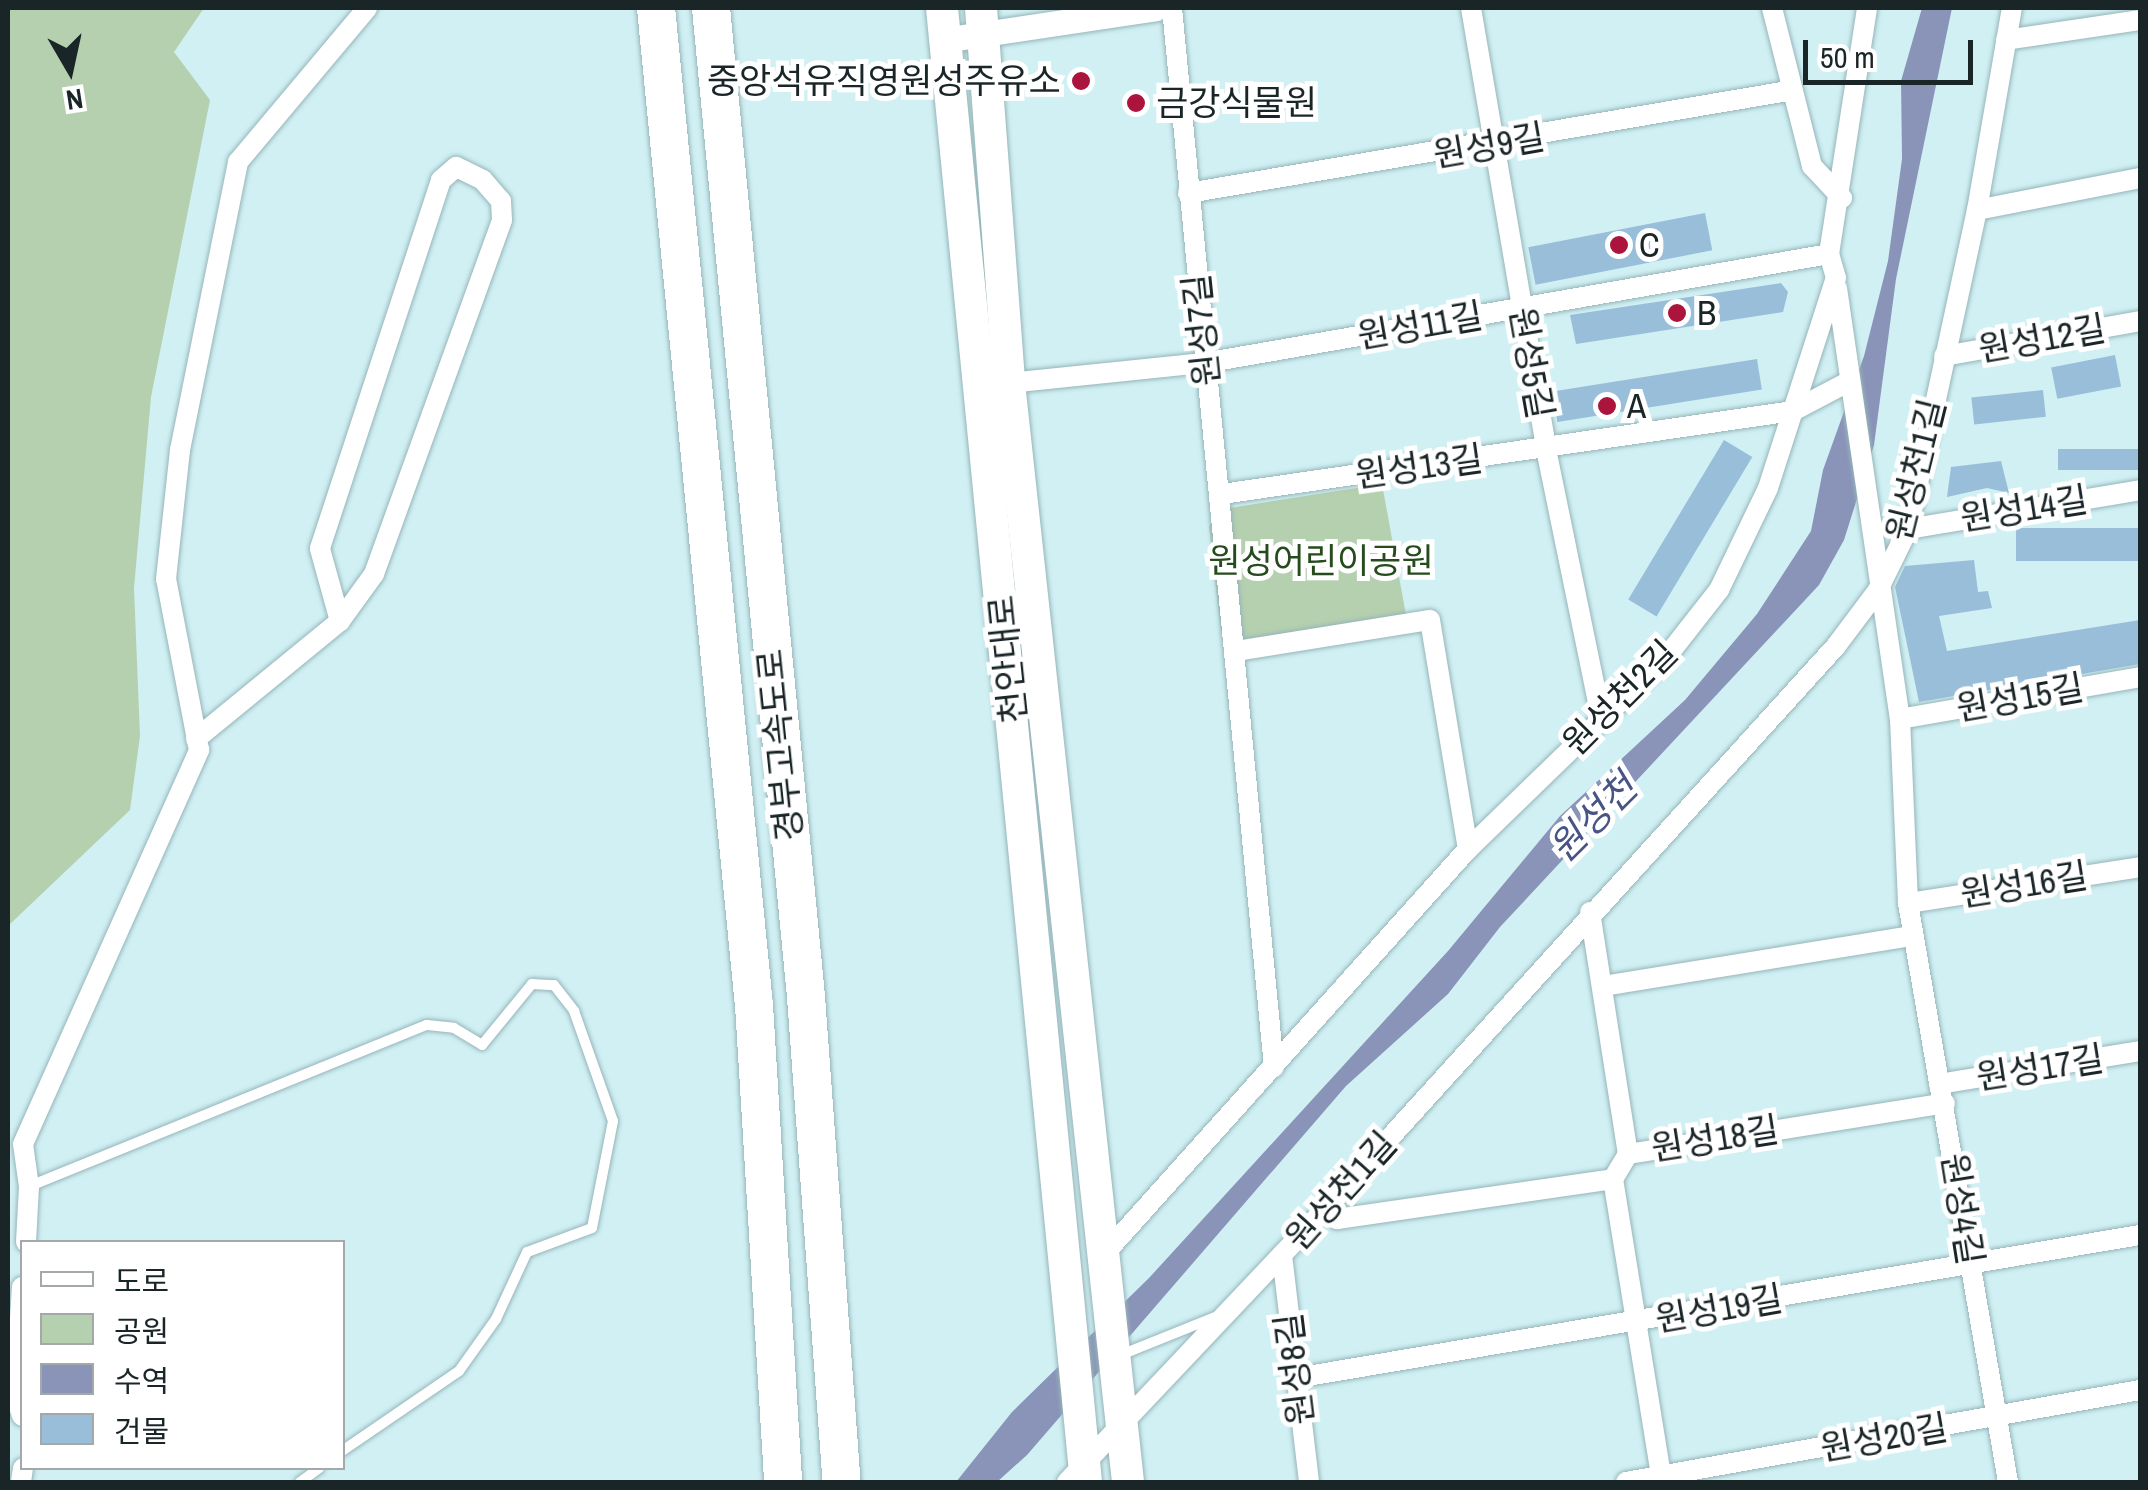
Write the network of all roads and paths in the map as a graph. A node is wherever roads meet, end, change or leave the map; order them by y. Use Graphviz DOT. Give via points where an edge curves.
graph roads {
  1 [pos="366,8"];
  2 [pos="656,8"];
  3 [pos="711,8"];
  4 [pos="1156,8"];
  5 [pos="1172,8"];
  6 [pos="1470,8"];
  7 [pos="1772,8"];
  8 [pos="1867,8"];
  9 [pos="2012,8"];
  10 [pos="959,19"];
  11 [pos="2140,20"];
  12 [pos="2006,40"];
  13 [pos="1788,92"];
  14 [pos="1494,146"];
  15 [pos="2140,178"];
  16 [pos="1188,193"];
  17 [pos="1842,198"];
  18 [pos="1977,210"];
  19 [pos="1830,254"];
  20 [pos="1836,278"];
  21 [pos="1522,308"];
  22 [pos="2140,322"];
  23 [pos="1944,356"];
  24 [pos="1204,363"];
  25 [pos="1008,383"];
  26 [pos="1846,383"];
  27 [pos="1793,410"];
  28 [pos="1546,450"];
  29 [pos="2140,490"];
  30 [pos="1222,494"];
  31 [pos="1908,528"];
  32 [pos="1878,590"];
  33 [pos="340,621"];
  34 [pos="1236,651"];
  35 [pos="2140,677"];
  36 [pos="1601,716"];
  37 [pos="1900,719"];
  38 [pos="196,739"];
  39 [pos="1468,849"];
  40 [pos="2140,867"];
  41 [pos="1908,903"];
  42 [pos="1590,912"];
  43 [pos="1913,936"];
  44 [pos="1603,986"];
  45 [pos="2140,1051"];
  46 [pos="1274,1067"];
  47 [pos="1942,1094"];
  48 [pos="16,1153"];
  49 [pos="1628,1154"];
  50 [pos="1613,1179"];
  51 [pos="30,1187"];
  52 [pos="1327,1207"];
  53 [pos="2140,1235"];
  54 [pos="26,1240"];
  55 [pos="1282,1255"];
  56 [pos="1106,1266"];
  57 [pos="1972,1266"];
  58 [pos="1234,1308"];
  59 [pos="20,1318"];
  60 [pos="1634,1324"];
  61 [pos="1128,1352"];
  62 [pos="1296,1378"];
  63 [pos="2140,1390"];
  64 [pos="20,1410"];
  65 [pos="1121,1413"];
  66 [pos="2000,1418"];
  67 [pos="345,1449"];
  68 [pos="1080,1476"];
  69 [pos="1661,1479"];
  70 [pos="783,1482"];
  71 [pos="842,1482"];
  72 [pos="1128,1482"];
  73 [pos="1308,1482"];
  74 [pos="1626,1482"];
  75 [pos="2008,1482"];
  1 -- 38 [label="street" via="238,162 180,450 166,579"];
  2 -- 70 [label="highway, 경부고속도로" via="754,1005"];
  3 -- 71 [label="highway, 경부고속도로" via="806,997"];
  4 -- 10 [label="street"];
  5 -- 16 [label="street, 원성7길"];
  6 -- 14 [label="street, 원성5길"];
  7 -- 13 [label="street"];
  8 -- 17 [label="street"];
  9 -- 12 [label="street, 원성천1길"];
  10 -- 25 [label="main road, 천안대로"];
  10 -- 68 [label="main road, 천안대로" via="1082,1424"];
  11 -- 12 [label="street"];
  12 -- 18 [label="street, 원성천1길"];
  13 -- 14 [label="street, 원성9길"];
  13 -- 17 [label="street" via="1812,166"];
  14 -- 16 [label="street, 원성9길"];
  14 -- 21 [label="street, 원성5길"];
  15 -- 18 [label="street"];
  16 -- 24 [label="street, 원성7길"];
  17 -- 19 [label="street"];
  18 -- 23 [label="street, 원성천1길"];
  19 -- 20 [label="street"];
  19 -- 21 [label="street, 원성11길"];
  20 -- 26 [label="street, 원성4길"];
  20 -- 27 [label="street, 원성천2길"];
  21 -- 24 [label="street, 원성11길"];
  21 -- 28 [label="street, 원성5길"];
  22 -- 23 [label="street, 원성12길"];
  23 -- 31 [label="street, 원성천1길"];
  24 -- 25 [label="street, 원성11길"];
  24 -- 30 [label="street, 원성7길"];
  25 -- 56 [label="main road, 천안대로"];
  26 -- 27 [label="street, 원성13길"];
  26 -- 32 [label="street, 원성4길"];
  27 -- 28 [label="street, 원성13길"];
  27 -- 36 [label="street, 원성천2길" via="1768,488 1719,590 1668,654"];
  28 -- 30 [label="street, 원성13길"];
  28 -- 36 [label="street, 원성5길"];
  29 -- 31 [label="street, 원성14길"];
  30 -- 34 [label="street, 원성7길"];
  31 -- 32 [label="street, 원성천1길"];
  32 -- 37 [label="street, 원성4길"];
  32 -- 42 [label="street, 원성천1길" via="1836,646"];
  33 -- 33 [label="street" via="374,574 502,220 500,201 483,180 456,167 441,180 320,549"];
  33 -- 38 [label="street"];
  34 -- 39 [label="street" via="1430,620"];
  34 -- 46 [label="street, 원성7길"];
  35 -- 37 [label="street, 원성15길"];
  36 -- 39 [label="street, 원성천2길"];
  37 -- 41 [label="street, 원성4길"];
  38 -- 48 [label="street" via="199,750"];
  39 -- 46 [label="street, 원성천2길"];
  40 -- 41 [label="street, 원성16길"];
  41 -- 43 [label="street, 원성4길"];
  42 -- 44 [label="street"];
  42 -- 52 [label="street, 원성천1길"];
  43 -- 44 [label="street"];
  43 -- 47 [label="street, 원성4길"];
  44 -- 49 [label="street"];
  45 -- 47 [label="street, 원성17길"];
  46 -- 56 [label="street, 원성천2길"];
  47 -- 49 [label="street, 원성18길"];
  47 -- 57 [label="street, 원성4길"];
  48 -- 51 [label="street"];
  49 -- 50 [label="street, 원성18길"];
  50 -- 52 [label="street, 원성18길" via="1336,1219"];
  50 -- 60 [label="street"];
  51 -- 54 [label="street"];
  51 -- 67 [label="lane" via="427,1024 454,1028 482,1045 532,984 554,985 574,1011 613,1121 592,1228 527,1252 496,1319 459,1371"];
  52 -- 55 [label="street, 원성천1길"];
  53 -- 57 [label="street, 원성19길"];
  55 -- 58 [label="street, 원성천1길"];
  55 -- 62 [label="street, 원성8길"];
  56 -- 65 [label="main road, 천안대로"];
  57 -- 60 [label="street, 원성19길"];
  57 -- 66 [label="street, 원성4길"];
  58 -- 61 [label="lane"];
  58 -- 65 [label="street, 원성천1길"];
  59 -- 64 [label="street"];
  60 -- 62 [label="street, 원성19길"];
  60 -- 69 [label="street"];
  62 -- 73 [label="street, 원성8길"];
  63 -- 66 [label="street, 원성20길"];
  65 -- 68 [label="street, 원성천1길"];
  65 -- 72 [label="main road"];
  66 -- 69 [label="street, 원성20길"];
  66 -- 75 [label="street, 원성4길"];
  69 -- 74 [label="street, 원성20길"];
}
